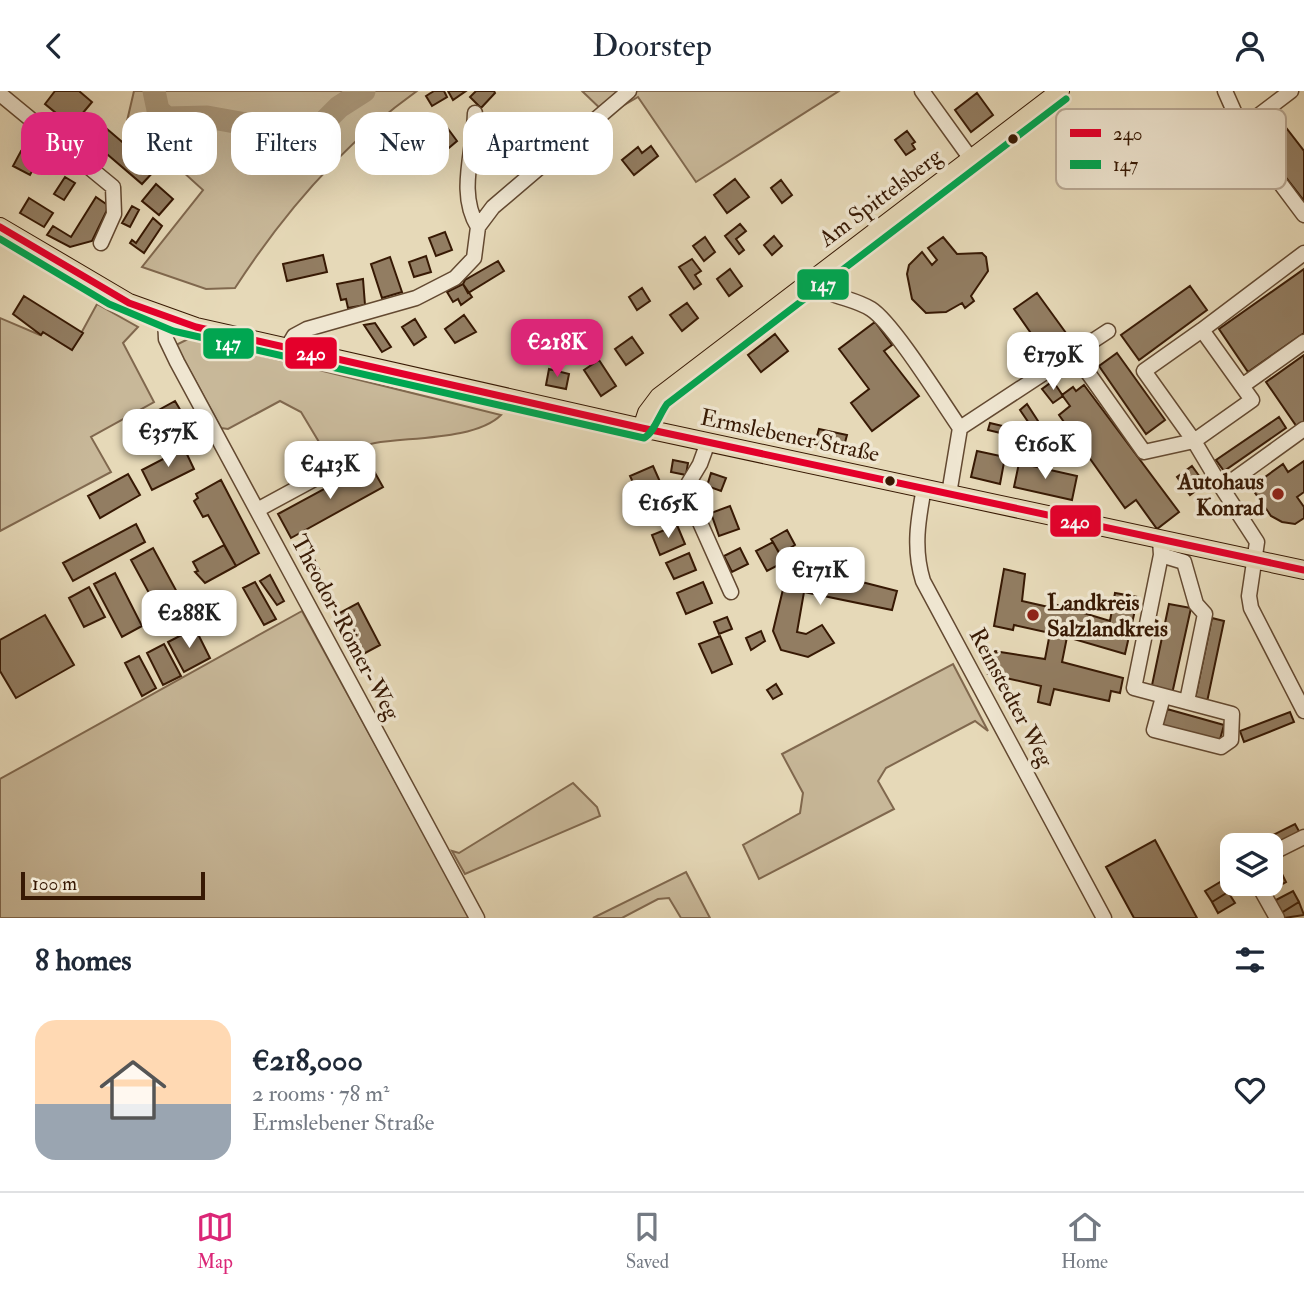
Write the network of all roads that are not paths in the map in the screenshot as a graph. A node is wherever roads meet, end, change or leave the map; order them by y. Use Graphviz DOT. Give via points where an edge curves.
graph roads {
  1 [pos="629,91"];
  2 [pos="922,91"];
  3 [pos="1060,91"];
  4 [pos="1225,91"];
  5 [pos="1291,91"];
  6 [pos="0,94"];
  7 [pos="1233,109"];
  8 [pos="1267,109"];
  9 [pos="971,159"];
  10 [pos="467,175"];
  11 [pos="1285,189"];
  12 [pos="1304,215"];
  13 [pos="0,227"];
  14 [pos="478,227"];
  15 [pos="101,243"];
  16 [pos="1304,253"];
  17 [pos="812,281"];
  18 [pos="165,318"];
  19 [pos="1202,330"];
  20 [pos="1108,331"];
  21 [pos="1304,342"];
  22 [pos="287,348"];
  23 [pos="1074,353"];
  24 [pos="1242,386"];
  25 [pos="642,428"];
  26 [pos="960,428"];
  27 [pos="1304,429"];
  28 [pos="708,442"];
  29 [pos="1194,442"];
  30 [pos="342,464"];
  31 [pos="924,488"];
  32 [pos="1222,488"];
  33 [pos="949,494"];
  34 [pos="257,510"];
  35 [pos="1160,547"];
  36 [pos="1254,559"];
  37 [pos="1304,570"];
  38 [pos="731,592"];
  39 [pos="1163,697"];
  40 [pos="1187,701"];
  41 [pos="1304,711"];
  42 [pos="1304,837"];
  43 [pos="1283,848"];
  44 [pos="1265,896"];
  45 [pos="477,918"];
  46 [pos="1104,918"];
  47 [pos="1277,918"];
  1 -- 14 [label="street" via="493,207"];
  2 -- 9 [label="street"];
  3 -- 9 [label="main road, Am Spittelsberg"];
  4 -- 7 [label="street"];
  5 -- 8 [label="street"];
  6 -- 15 [label="street" via="113,187 114,214"];
  9 -- 17 [label="main road, Am Spittelsberg"];
  10 -- 14 [label="street" via="468,211"];
  11 -- 12 [label="street"];
  13 -- 18 [label="main road, Ermslebener Straße" via="114,295"];
  14 -- 22 [label="street" via="474,258 455,278 416,298 307,329 294,336"];
  16 -- 19 [label="street"];
  17 -- 25 [label="main road, Am Spittelsberg" via="659,397"];
  17 -- 26 [label="street" via="833,295 871,309"];
  18 -- 22 [label="main road, Ermslebener Straße"];
  18 -- 34 [label="street, Theodor-Römer-Weg" via="166,339"];
  19 -- 24 [label="street"];
  19 -- 29 [label="street" via="1144,371"];
  20 -- 23 [label="street"];
  21 -- 24 [label="street"];
  22 -- 25 [label="main road, Ermslebener Straße"];
  23 -- 26 [label="street"];
  23 -- 29 [label="street" via="1144,452"];
  24 -- 29 [label="street" via="1252,400"];
  25 -- 28 [label="main road, Ermslebener Straße"];
  26 -- 33 [label="street"];
  27 -- 32 [label="street"];
  28 -- 31 [label="main road, Ermslebener Straße"];
  28 -- 38 [label="street" via="685,489"];
  29 -- 32 [label="street"];
  30 -- 34 [label="street"];
  31 -- 33 [label="main road, Ermslebener Straße"];
  31 -- 46 [label="street, Reinstedter Weg" via="916,561 922,581"];
  32 -- 36 [label="street" via="1257,542"];
  33 -- 35 [label="main road, Ermslebener Straße"];
  34 -- 45 [label="street, Theodor-Römer-Weg"];
  35 -- 36 [label="main road, Ermslebener Straße"];
  35 -- 39 [label="street" via="1134,688"];
  35 -- 40 [label="street" via="1184,562 1196,604 1205,614"];
  36 -- 37 [label="main road, Ermslebener Straße"];
  36 -- 41 [label="street" via="1251,608"];
  39 -- 40 [label="street"];
  39 -- 40 [label="street" via="1154,730 1221,747 1231,740 1232,714"];
  42 -- 43 [label="street"];
  44 -- 47 [label="street"];
}
